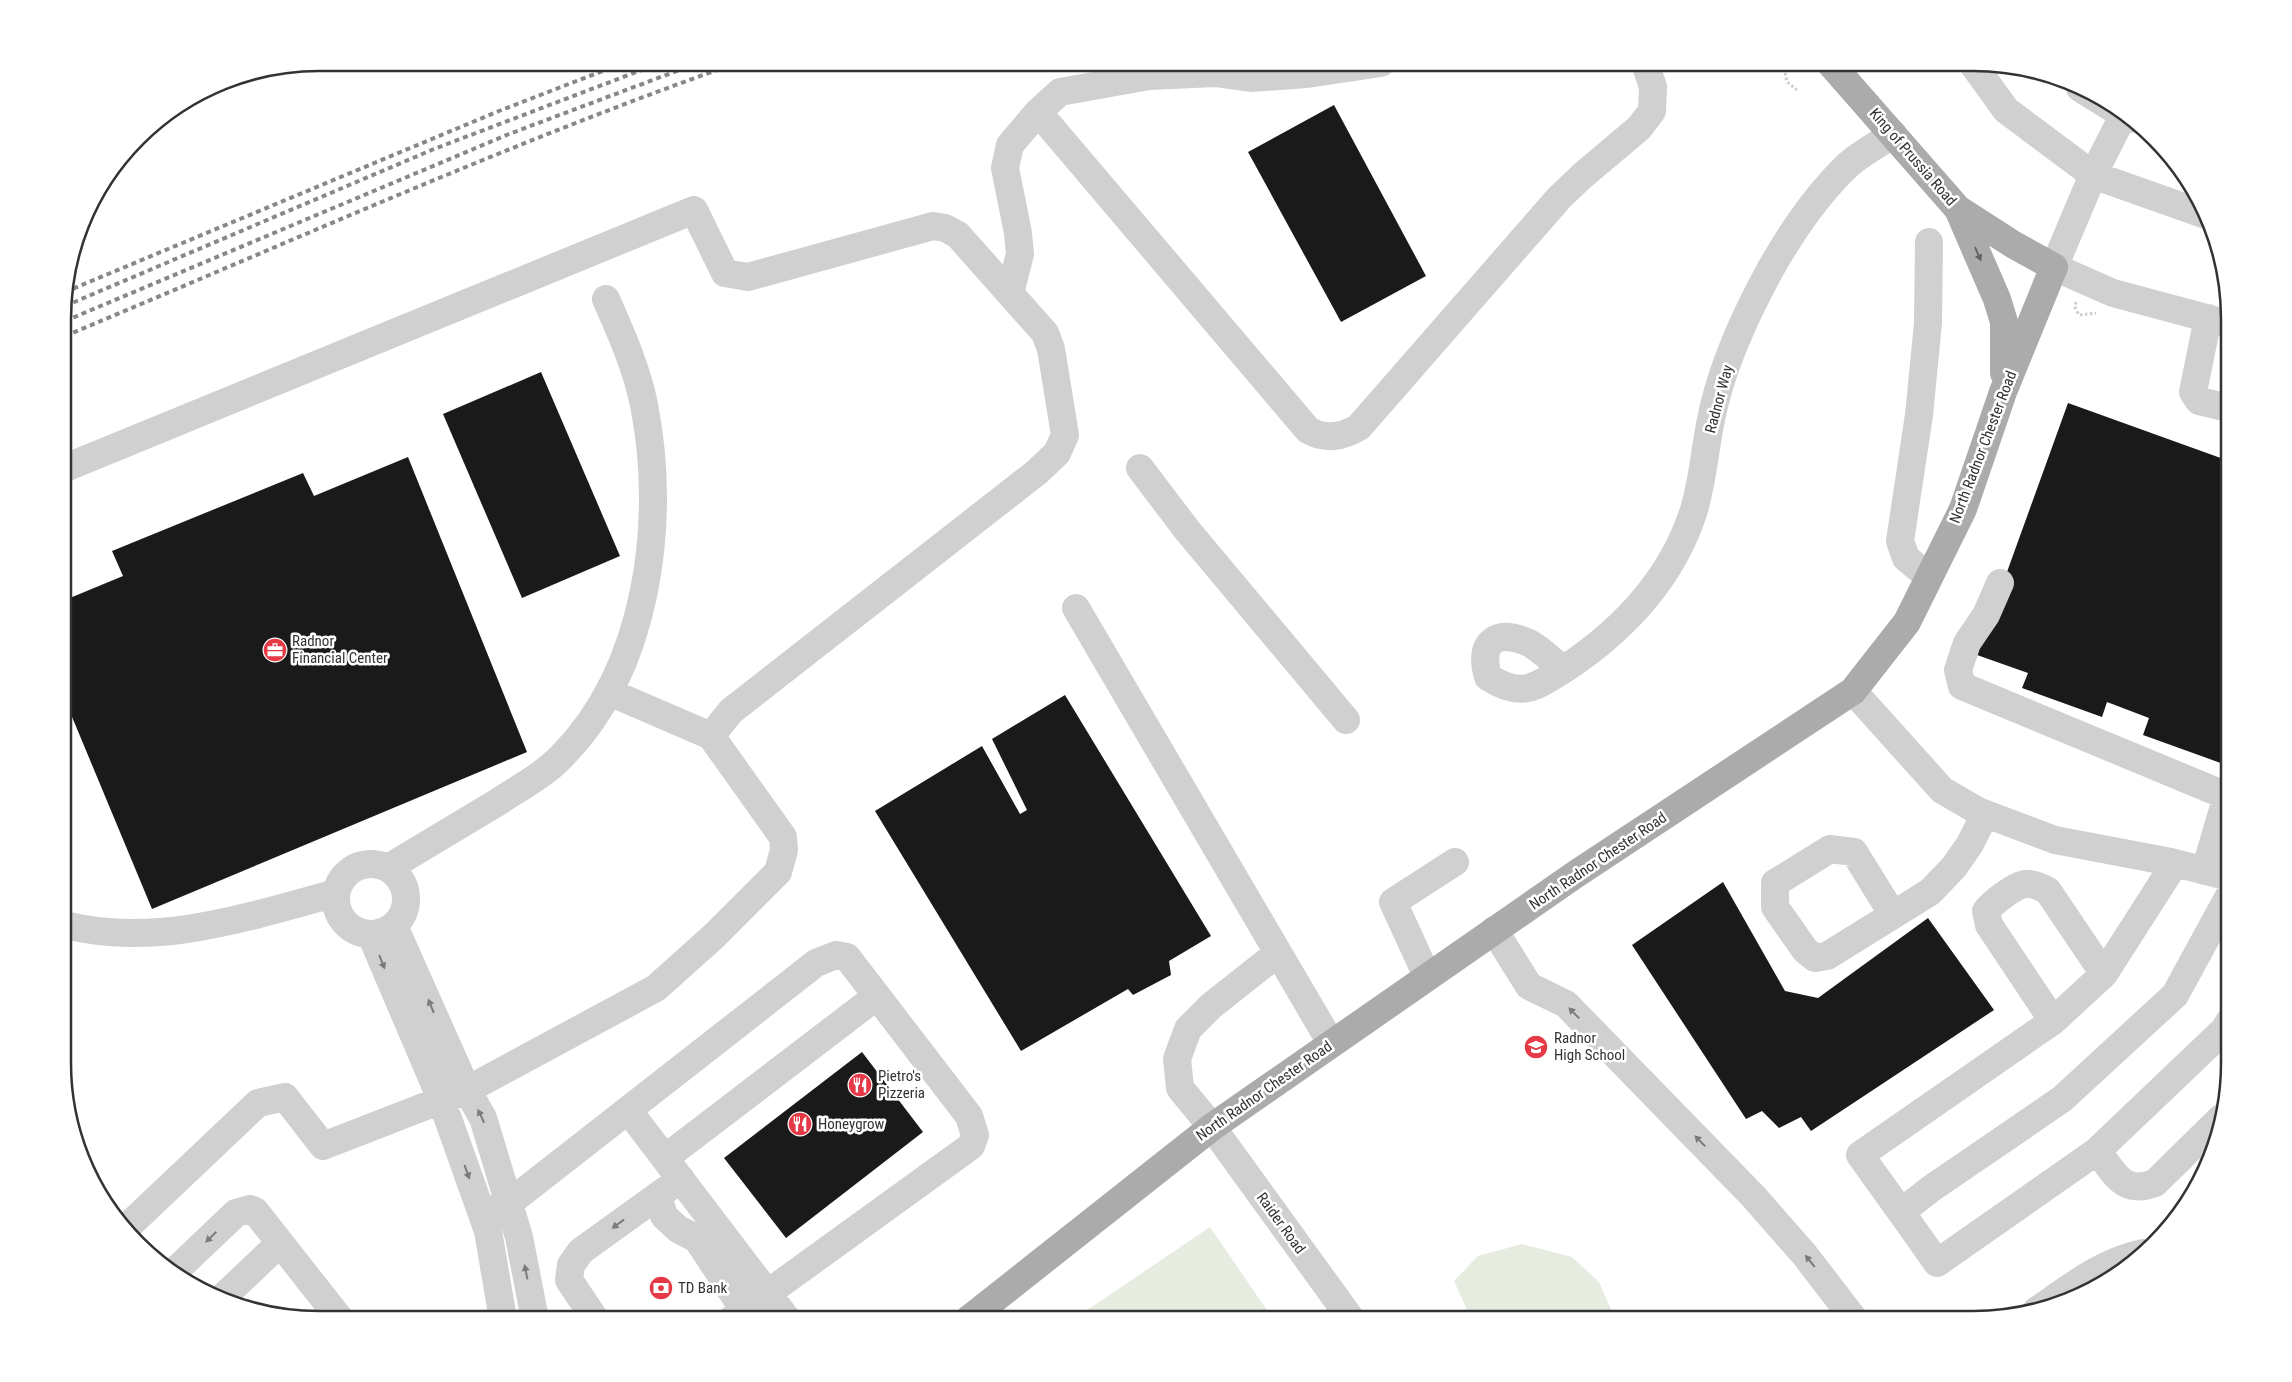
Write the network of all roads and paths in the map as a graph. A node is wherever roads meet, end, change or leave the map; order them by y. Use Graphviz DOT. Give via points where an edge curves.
graph roads {
  1 [pos="1326,71"];
  2 [pos="1648,71"];
  3 [pos="1785,71"];
  4 [pos="1838,71"];
  5 [pos="1979,71"];
  6 [pos="1796,90"];
  7 [pos="1038,112"];
  8 [pos="2123,122"];
  9 [pos="1893,134"];
  10 [pos="2093,175"];
  11 [pos="1958,209"];
  12 [pos="2195,210"];
  13 [pos="1929,242"];
  14 [pos="2054,267"];
  15 [pos="1010,293"];
  16 [pos="606,299"];
  17 [pos="2218,321"];
  18 [pos="2003,392"];
  19 [pos="2221,406"];
  20 [pos="71,466"];
  21 [pos="1140,468"];
  22 [pos="1929,577"];
  23 [pos="2000,583"];
  24 [pos="1076,608"];
  25 [pos="1563,669"];
  26 [pos="1853,691"];
  27 [pos="609,692"];
  28 [pos="1346,720"];
  29 [pos="711,736"];
  30 [pos="2221,793"];
  31 [pos="1985,814"];
  32 [pos="2221,846"];
  33 [pos="1455,862"];
  34 [pos="2175,863"];
  35 [pos="388,868"];
  36 [pos="2217,874"];
  37 [pos="336,893"];
  38 [pos="2221,911"];
  39 [pos="1893,914"];
  40 [pos="71,927"];
  41 [pos="383,930"];
  42 [pos="1494,930"];
  43 [pos="1278,953"];
  44 [pos="2104,974"];
  45 [pos="1428,976"];
  46 [pos="419,978"];
  47 [pos="393,988"];
  48 [pos="877,996"];
  49 [pos="2053,1021"];
  50 [pos="2221,1033"];
  51 [pos="442,1035"];
  52 [pos="1331,1043"];
  53 [pos="416,1045"];
  54 [pos="467,1090"];
  55 [pos="441,1099"];
  56 [pos="628,1110"];
  57 [pos="1212,1127"];
  58 [pos="2212,1127"];
  59 [pos="2098,1151"];
  60 [pos="673,1169"];
  61 [pos="658,1196"];
  62 [pos="509,1203"];
  63 [pos="1901,1212"];
  64 [pos="482,1214"];
  65 [pos="131,1224"];
  66 [pos="280,1243"];
  67 [pos="2125,1259"];
  68 [pos="179,1267"];
  69 [pos="227,1293"];
  70 [pos="768,1293"];
  71 [pos="2057,1296"];
  72 [pos="1847,1309"];
  73 [pos="333,1311"];
  74 [pos="502,1311"];
  75 [pos="533,1311"];
  76 [pos="590,1311"];
  77 [pos="736,1311"];
  78 [pos="743,1311"];
  79 [pos="781,1311"];
  80 [pos="979,1311"];
  81 [pos="1345,1311"];
  1 -- 7 [label="street" via="1251,78 1215,73 1149,76 1060,92"];
  2 -- 7 [label="street" via="1653,87 1652,111 1640,128 1559,198 1358,427 1347,434 1329,437 1308,430"];
  3 -- 6 [label="path" via="1787,82"];
  4 -- 9 [label="main road, King of Prussia Road"];
  5 -- 10 [label="street" via="2006,110"];
  7 -- 15 [label="street" via="1010,145 1005,168 1020,254"];
  8 -- 10 [label="street"];
  9 -- 11 [label="main road, King of Prussia Road"];
  9 -- 25 [label="street, Radnor Way" via="1850,163 1808,208 1770,270 1738,336 1719,386 1693,512 1676,553 1662,576 1624,621 1595,648"];
  10 -- 12 [label="street"];
  10 -- 14 [label="street"];
  11 -- 14 [label="main road, King of Prussia Road"];
  11 -- 18 [label="main road, one-way" via="2004,322"];
  13 -- 22 [label="street" via="1927,332 1900,541 1906,558"];
  14 -- 17 [label="street, King of Prussia Road" via="2113,293"];
  14 -- 18 [label="main road, North Radnor Chester Road"];
  15 -- 20 [label="street" via="958,235 933,226 748,277 725,274 694,210"];
  15 -- 29 [label="street" via="1045,333 1051,348 1064,435 1056,453 1037,472 732,711"];
  16 -- 27 [label="street" via="638,378 649,430 653,485 646,582 625,656"];
  17 -- 19 [label="street" via="2193,392 2199,401"];
  18 -- 22 [label="main road, North Radnor Chester Road" via="1963,508"];
  21 -- 28 [label="street" via="1187,530"];
  22 -- 26 [label="main road, North Radnor Chester Road" via="1907,622"];
  23 -- 30 [label="street" via="1986,615 1967,643 1958,670 1962,686"];
  24 -- 43 [label="street"];
  26 -- 31 [label="street" via="1942,790"];
  26 -- 42 [label="main road, North Radnor Chester Road"];
  27 -- 29 [label="street"];
  27 -- 35 [label="street" via="592,722 544,771"];
  29 -- 54 [label="street" via="782,837 784,850 778,872 656,988"];
  31 -- 34 [label="street" via="2055,840"];
  31 -- 39 [label="street" via="1954,867 1930,892"];
  32 -- 36 [label="street"];
  33 -- 45 [label="street" via="1393,902"];
  34 -- 36 [label="street"];
  34 -- 44 [label="street"];
  35 -- 37 [label="street" via="377,864 356,867 346,874"];
  35 -- 41 [label="street" via="404,885 407,896 406,908"];
  37 -- 40 [label="street" via="252,916 168,932 107,933"];
  37 -- 41 [label="street" via="339,915 346,925 356,931"];
  38 -- 63 [label="street" via="2175,995 2062,1099"];
  41 -- 46 [label="street"];
  41 -- 47 [label="street, one-way"];
  42 -- 45 [label="main road, North Radnor Chester Road"];
  72 -- 42 [label="street, one-way" via="1753,1196 1566,1004 1529,986"];
  43 -- 52 [label="street"];
  43 -- 57 [label="street, Raider Road" via="1211,1006 1188,1029 1177,1059 1180,1088"];
  44 -- 49 [label="street"];
  44 -- 49 [label="street" via="2048,891 2036,884 2024,884 1994,901 1986,911 1989,925"];
  45 -- 52 [label="main road, North Radnor Chester Road"];
  46 -- 47 [label="street"];
  51 -- 46 [label="street, one-way"];
  47 -- 53 [label="street"];
  48 -- 56 [label="street" via="847,957 836,955 816,963"];
  48 -- 60 [label="street"];
  48 -- 70 [label="street" via="969,1116 975,1135 971,1146"];
  49 -- 63 [label="street" via="1860,1155"];
  50 -- 59 [label="street"];
  51 -- 53 [label="street"];
  51 -- 54 [label="street"];
  52 -- 57 [label="main road, North Radnor Chester Road"];
  53 -- 55 [label="street"];
  54 -- 55 [label="street"];
  62 -- 54 [label="street, one-way" via="483,1118"];
  55 -- 64 [label="street, one-way"];
  55 -- 65 [label="street" via="323,1146 285,1097 258,1103"];
  56 -- 60 [label="street"];
  56 -- 62 [label="street"];
  57 -- 80 [label="main road, North Radnor Chester Road"];
  57 -- 81 [label="street, Raider Road"];
  58 -- 59 [label="street" via="2154,1183 2140,1188 2125,1185"];
  59 -- 63 [label="street" via="1937,1262"];
  60 -- 61 [label="street"];
  60 -- 70 [label="street"];
  61 -- 76 [label="street, one-way" via="581,1251 571,1265 569,1280"];
  61 -- 77 [label="street" via="664,1216 678,1229 697,1239"];
  62 -- 64 [label="street"];
  75 -- 62 [label="street, one-way"];
  64 -- 74 [label="street" via="488,1231"];
  66 -- 68 [label="street, one-way" via="261,1216 250,1209 236,1213"];
  66 -- 69 [label="street"];
  66 -- 73 [label="street"];
  67 -- 71 [label="street" via="2079,1281"];
  70 -- 78 [label="street"];
  70 -- 79 [label="street"];
}
